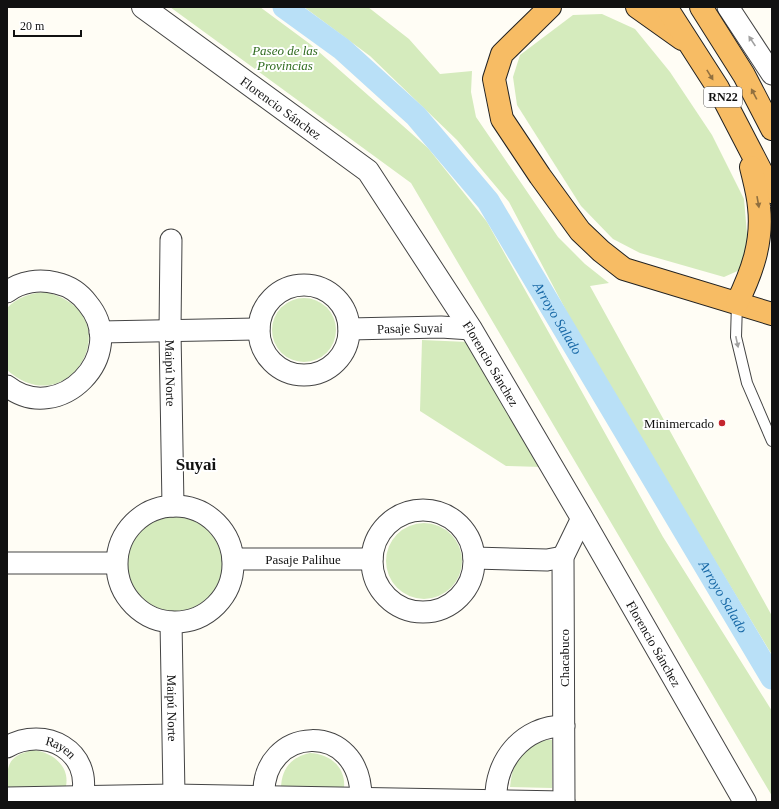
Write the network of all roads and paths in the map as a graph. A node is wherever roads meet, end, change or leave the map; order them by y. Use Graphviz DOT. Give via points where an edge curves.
graph roads {
  1 [pos="143,7"];
  2 [pos="550,7"];
  3 [pos="637,7"];
  4 [pos="666,7"];
  5 [pos="701,7"];
  6 [pos="728,7"];
  7 [pos="693,48"];
  8 [pos="772,74"];
  9 [pos="772,129"];
  10 [pos="745,137"];
  11 [pos="772,192"];
  12 [pos="171,240"];
  13 [pos="7,292"];
  14 [pos="737,303"];
  15 [pos="772,314"];
  16 [pos="259,329"];
  17 [pos="349,329"];
  18 [pos="471,329"];
  19 [pos="170,331"];
  20 [pos="100,332"];
  21 [pos="7,386"];
  22 [pos="772,441"];
  23 [pos="173,506"];
  24 [pos="582,518"];
  25 [pos="563,557"];
  26 [pos="474,558"];
  27 [pos="233,559"];
  28 [pos="372,559"];
  29 [pos="7,563"];
  30 [pos="116,563"];
  31 [pos="171,622"];
  32 [pos="564,726"];
  33 [pos="7,748"];
  34 [pos="82,796"];
  35 [pos="264,797"];
  36 [pos="7,798"];
  37 [pos="186,798"];
  38 [pos="361,798"];
  39 [pos="496,801"];
  40 [pos="564,802"];
  41 [pos="746,802"];
  1 -- 18 [label="street, Florencio Sánchez" via="368,171"];
  2 -- 14 [label="highway" via="502,54 494,79 502,119 580,231 601,251 624,269"];
  3 -- 7 [label="highway"];
  4 -- 7 [label="highway, RN22"];
  9 -- 5 [label="highway, RN22, one-way" via="744,75"];
  8 -- 6 [label="street, one-way"];
  7 -- 10 [label="highway, RN22, one-way"];
  10 -- 11 [label="highway, RN22"];
  10 -- 14 [label="highway, one-way" via="759,207 760,238 750,276"];
  12 -- 19 [label="street, Maipú Norte"];
  13 -- 20 [label="street" via="26,282 45,280 64,284 81,295 93,310"];
  14 -- 15 [label="highway"];
  14 -- 22 [label="lane, one-way" via="736,337 747,383"];
  16 -- 17 [label="street" via="261,317 268,303 279,293 293,287 308,285 336,298 345,310"];
  16 -- 17 [label="street" via="261,346 268,359 292,374 307,376 333,365 343,354"];
  16 -- 19 [label="street"];
  17 -- 18 [label="street, Pasaje Suyai" via="441,326"];
  18 -- 24 [label="street, Florencio Sánchez"];
  19 -- 20 [label="street"];
  19 -- 23 [label="street, Maipú Norte"];
  20 -- 21 [label="street" via="97,361 88,376 75,388 59,395 42,398 24,395"];
  23 -- 27 [label="street" via="196,509 213,519 226,534"];
  23 -- 30 [label="street" via="157,508 140,516 127,529 118,546"];
  24 -- 25 [label="street, Chacabuco"];
  24 -- 41 [label="street, Florencio Sánchez"];
  25 -- 26 [label="street" via="547,560"];
  25 -- 32 [label="street, Chacabuco"];
  26 -- 28 [label="street" via="473,547 466,532 454,520 440,512 422,510 405,513 390,521 379,535"];
  26 -- 28 [label="street" via="471,580 463,594 450,605 435,611 418,612 402,608 388,598 377,585"];
  27 -- 28 [label="street, Pasaje Palihue"];
  27 -- 31 [label="street" via="233,573 227,591 215,607 198,618"];
  29 -- 30 [label="street"];
  30 -- 31 [label="street" via="119,584 129,601 143,614"];
  31 -- 37 [label="street, Maipú Norte"];
  32 -- 39 [label="street" via="554,726 532,733 514,747 502,766 495,787"];
  32 -- 40 [label="street, Chacabuco"];
  33 -- 34 [label="street, Rayen" via="19,741 34,738 50,740 64,747 75,759 82,773"];
  34 -- 36 [label="street"];
  34 -- 37 [label="street"];
  35 -- 37 [label="street"];
  35 -- 38 [label="street"];
  35 -- 38 [label="street" via="266,777 272,762 282,751 296,743 312,740 327,742 341,749 353,761 360,775"];
  38 -- 39 [label="street"];
  39 -- 40 [label="street"];
}
